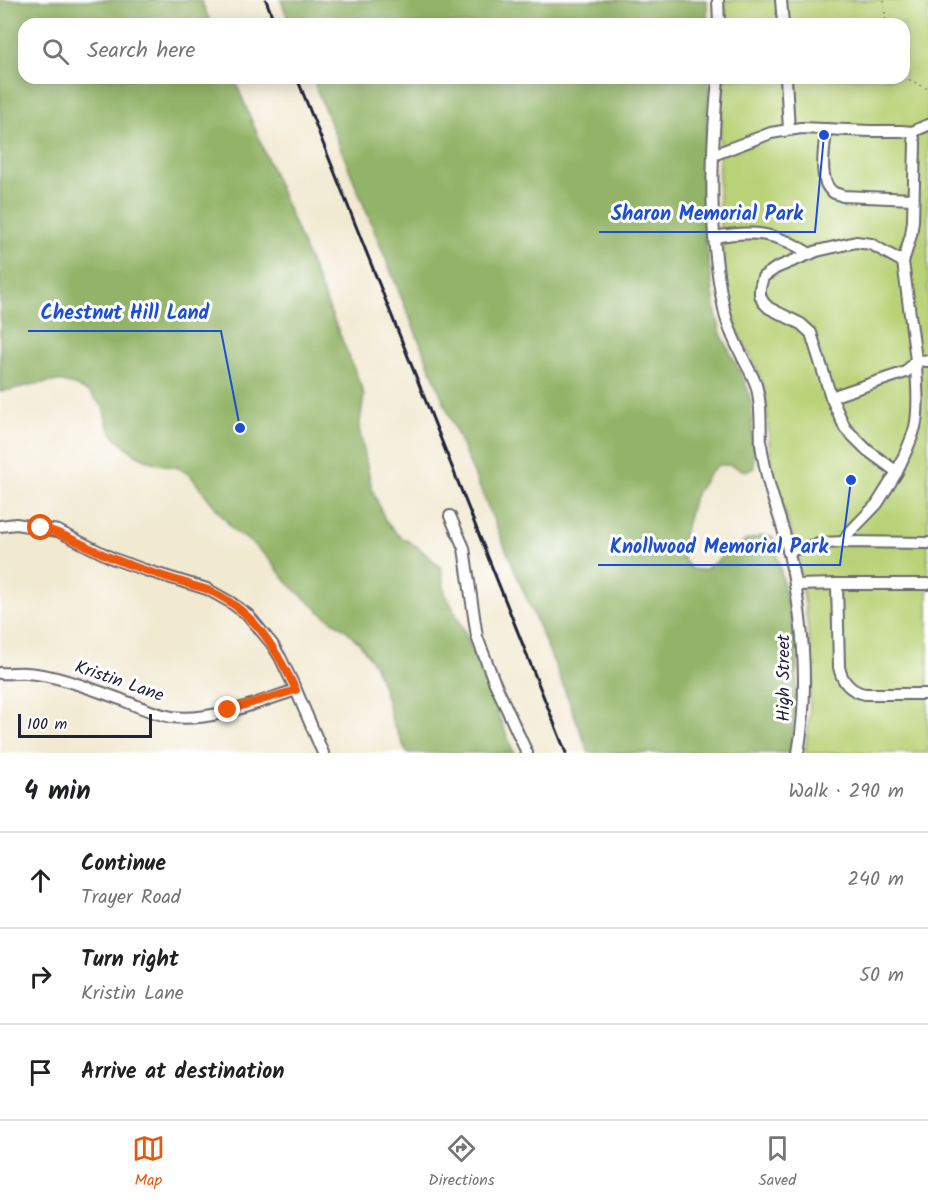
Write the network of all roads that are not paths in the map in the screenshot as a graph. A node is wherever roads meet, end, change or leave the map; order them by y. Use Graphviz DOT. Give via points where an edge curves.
graph roads {
  1 [pos="718,0"];
  2 [pos="781,0"];
  3 [pos="719,18"];
  4 [pos="782,18"];
  5 [pos="718,84"];
  6 [pos="786,84"];
  7 [pos="928,125"];
  8 [pos="826,129"];
  9 [pos="789,130"];
  10 [pos="912,132"];
  11 [pos="713,155"];
  12 [pos="913,199"];
  13 [pos="714,237"];
  14 [pos="810,254"];
  15 [pos="903,262"];
  16 [pos="915,360"];
  17 [pos="928,361"];
  18 [pos="831,397"];
  19 [pos="897,472"];
  20 [pos="450,516"];
  21 [pos="0,526"];
  22 [pos="844,542"];
  23 [pos="928,543"];
  24 [pos="788,550"];
  25 [pos="837,584"];
  26 [pos="928,584"];
  27 [pos="795,585"];
  28 [pos="0,674"];
  29 [pos="296,690"];
  30 [pos="928,694"];
  31 [pos="323,753"];
  32 [pos="527,753"];
  33 [pos="798,753"];
  1 -- 3 [label="street"];
  2 -- 4 [label="street"];
  5 -- 11 [label="street, High Street"];
  6 -- 9 [label="street"];
  7 -- 10 [label="street"];
  8 -- 9 [label="street"];
  8 -- 10 [label="street"];
  8 -- 12 [label="street" via="823,173 833,193"];
  9 -- 11 [label="street"];
  10 -- 12 [label="street"];
  11 -- 13 [label="street, High Street"];
  12 -- 15 [label="street" via="911,235"];
  13 -- 14 [label="street" via="766,234 798,245"];
  13 -- 24 [label="street, High Street" via="726,318 756,385 766,473"];
  14 -- 15 [label="street" via="864,242"];
  14 -- 18 [label="street" via="768,272 760,283 760,295 769,308 811,333"];
  15 -- 16 [label="street"];
  16 -- 17 [label="street"];
  16 -- 18 [label="street" via="906,372"];
  16 -- 19 [label="street" via="915,425"];
  18 -- 19 [label="street" via="845,428"];
  19 -- 22 [label="street" via="877,504"];
  20 -- 32 [label="street" via="464,548 477,637"];
  21 -- 29 [label="street" via="16,524 58,531 114,559 207,589 248,615 272,644"];
  22 -- 23 [label="street"];
  22 -- 24 [label="street"];
  24 -- 27 [label="street, High Street"];
  25 -- 26 [label="street"];
  25 -- 27 [label="street"];
  25 -- 30 [label="street" via="839,667 847,684 865,694"];
  27 -- 33 [label="street, High Street" via="805,692"];
  28 -- 29 [label="street, Kristin Lane" via="26,672 46,676 171,717 213,714"];
  29 -- 31 [label="street"];
}
